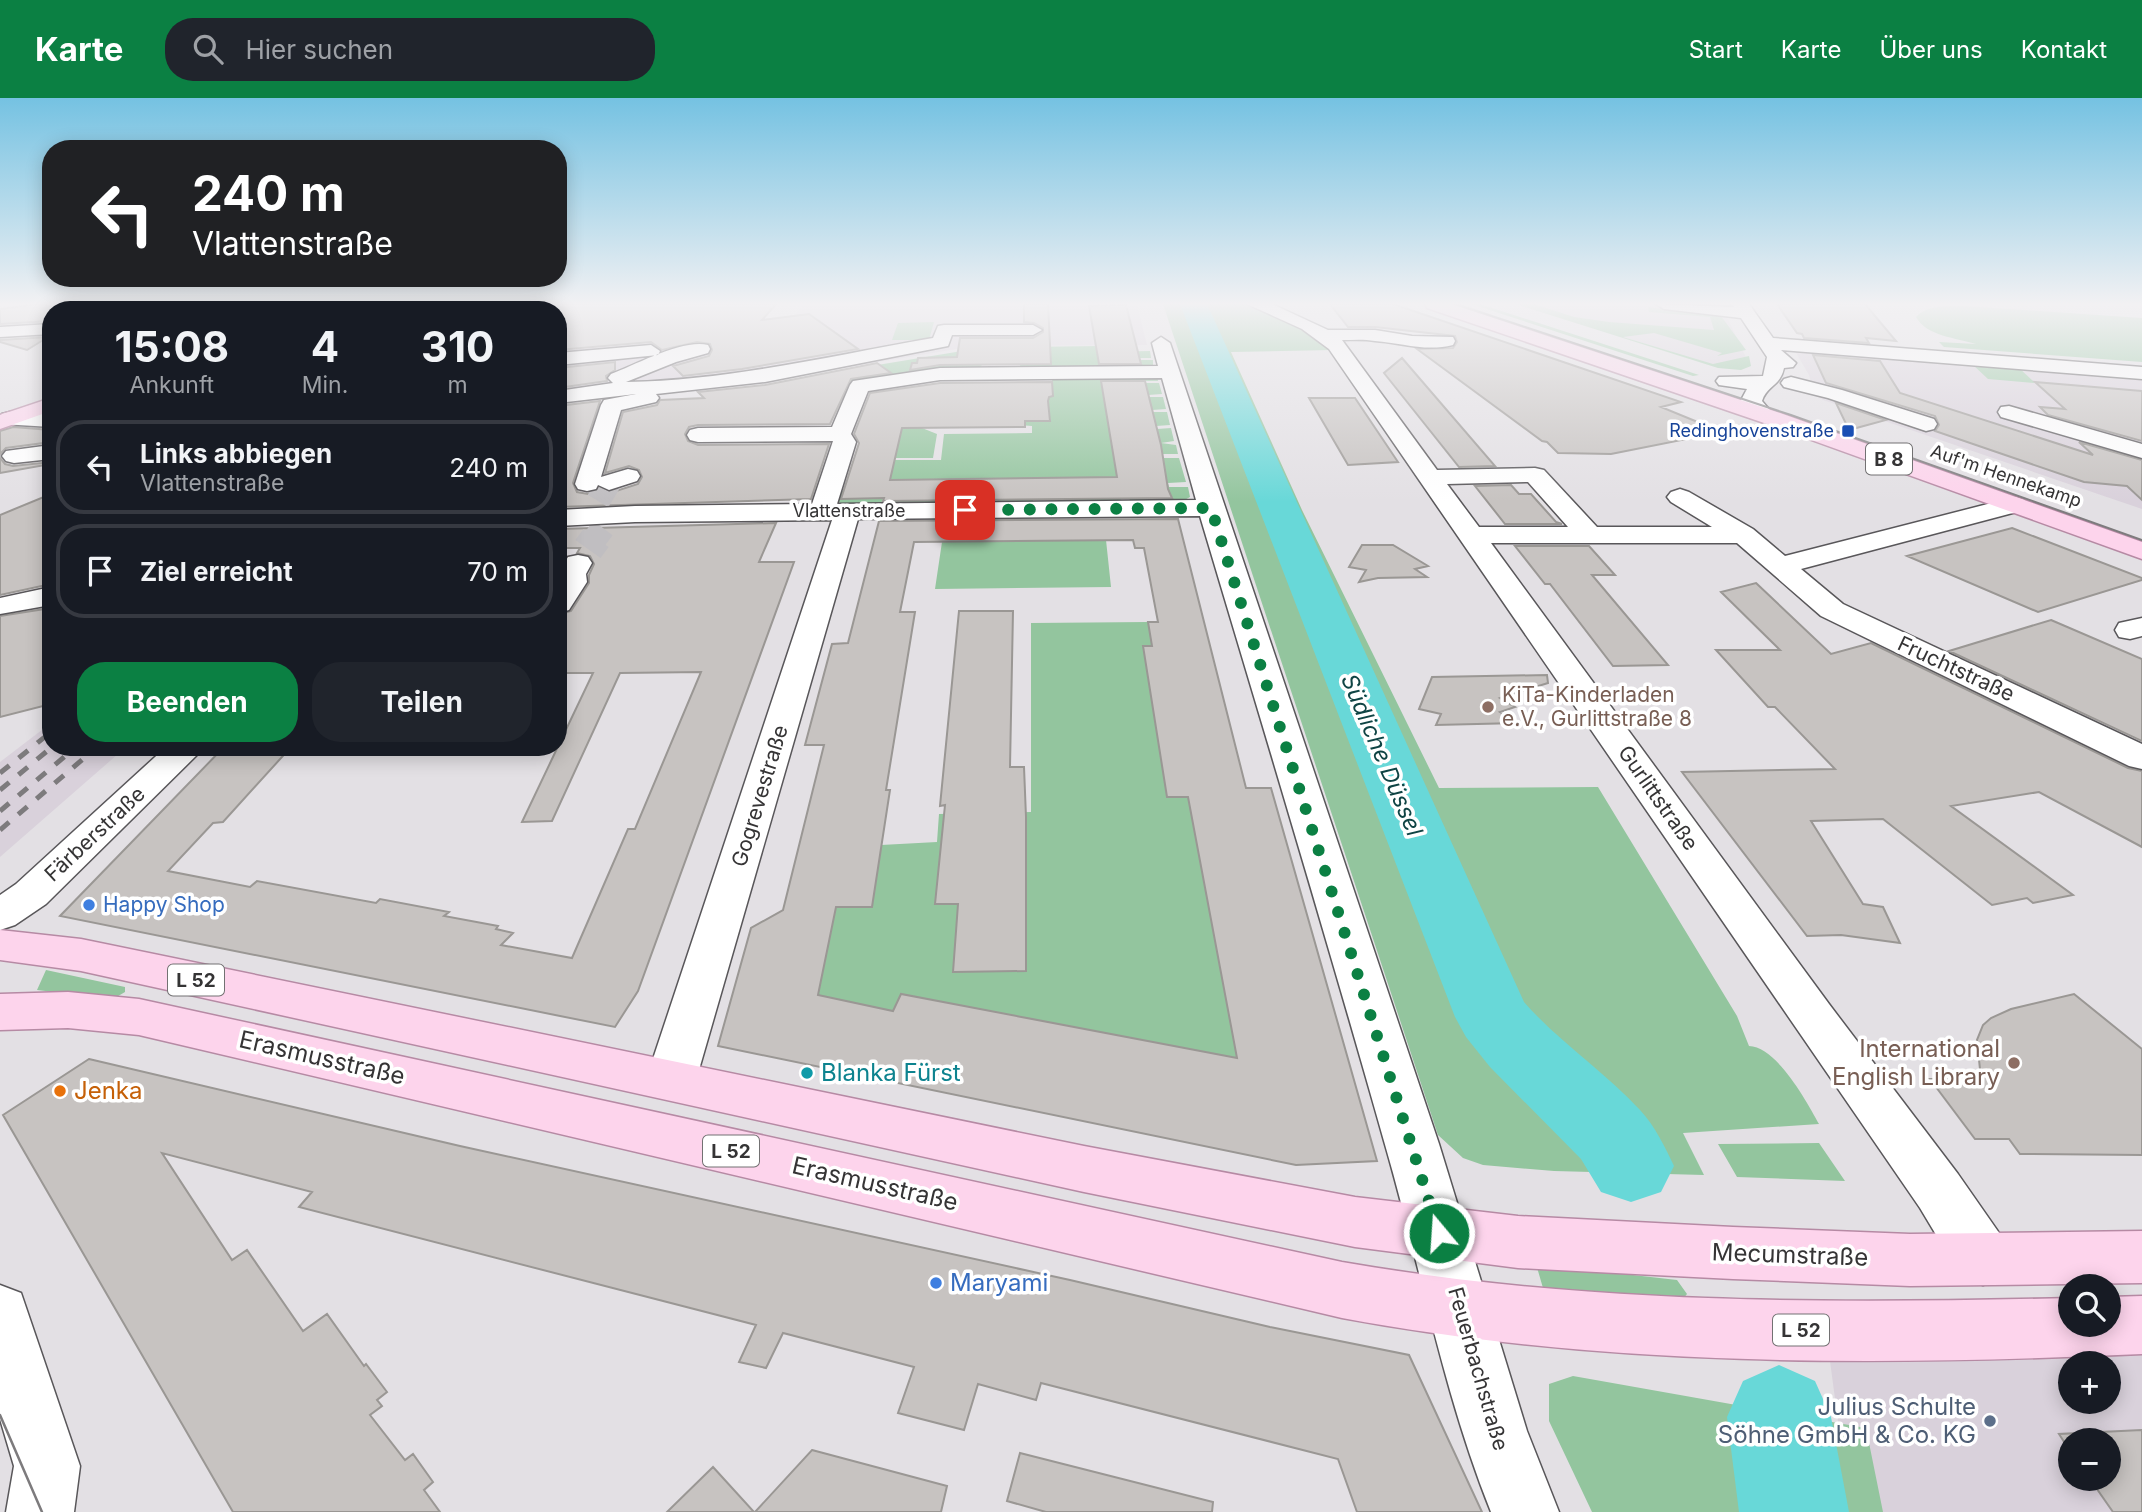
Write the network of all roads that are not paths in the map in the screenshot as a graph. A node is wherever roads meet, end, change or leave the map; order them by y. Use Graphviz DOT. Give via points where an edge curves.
graph roads {
  1 [pos="642,370"];
  2 [pos="798,370"];
  3 [pos="1354,370"];
  4 [pos="1664,370"];
  5 [pos="1774,370"];
  6 [pos="1789,370"];
  7 [pos="2094,370"];
  8 [pos="1170,372"];
  9 [pos="2142,373"];
  10 [pos="1718,378"];
  11 [pos="860,385"];
  12 [pos="617,389"];
  13 [pos="567,396"];
  14 [pos="1759,397"];
  15 [pos="1798,398"];
  16 [pos="42,407"];
  17 [pos="2009,412"];
  18 [pos="1838,418"];
  19 [pos="42,419"];
  20 [pos="5,421"];
  21 [pos="1926,424"];
  22 [pos="840,433"];
  23 [pos="698,435"];
  24 [pos="2142,451"];
  25 [pos="42,453"];
  26 [pos="14,456"];
  27 [pos="1431,477"];
  28 [pos="1680,497"];
  29 [pos="2015,505"];
  30 [pos="1211,508"];
  31 [pos="835,512"];
  32 [pos="590,516"];
  33 [pos="2123,517"];
  34 [pos="1471,535"];
  35 [pos="1590,535"];
  36 [pos="1744,535"];
  37 [pos="2142,551"];
  38 [pos="1779,566"];
  39 [pos="567,591"];
  40 [pos="42,598"];
  41 [pos="2,606"];
  42 [pos="177,756"];
  43 [pos="2142,758"];
  44 [pos="0,915"];
  45 [pos="0,945"];
  46 [pos="0,1012"];
  47 [pos="671,1080"];
  48 [pos="1439,1233"];
  49 [pos="2142,1257"];
  50 [pos="1983,1259"];
  51 [pos="1461,1312"];
  52 [pos="0,1313"];
  53 [pos="2142,1325"];
  54 [pos="40,1512"];
  55 [pos="1525,1512"];
  1 -- 12 [label="street" via="616,378"];
  2 -- 12 [label="street" via="740,380"];
  3 -- 27 [label="street, Gurlittstraße"];
  4 -- 14 [label="main road, Auf'm Hennekamp / B 8"];
  5 -- 14 [label="street"];
  6 -- 15 [label="street"];
  7 -- 9 [label="street"];
  8 -- 11 [label="street" via="940,374"];
  8 -- 30 [label="street, Feuerbachstraße"];
  10 -- 14 [label="street"];
  11 -- 22 [label="street, Gogrevestraße"];
  11 -- 32 [label="street" via="784,381 614,403"];
  12 -- 13 [label="street"];
  14 -- 15 [label="main road, Auf'm Hennekamp / B 8"];
  14 -- 29 [label="main road, Auf'm Hennekamp / B 8"];
  15 -- 18 [label="main road, Auf'm Hennekamp / B 8"];
  15 -- 21 [label="street" via="1835,394"];
  16 -- 20 [label="main road"];
  17 -- 24 [label="street"];
  19 -- 20 [label="street"];
  22 -- 23 [label="street"];
  22 -- 31 [label="street, Gogrevestraße" via="845,442"];
  25 -- 26 [label="street"];
  27 -- 34 [label="street, Gurlittstraße"];
  27 -- 35 [label="street" via="1535,475"];
  28 -- 36 [label="street, Fruchtstraße"];
  29 -- 33 [label="main road, Auf'm Hennekamp" via="2004,493 2030,491"];
  29 -- 37 [label="main road, Auf'm Hennekamp / B 8"];
  29 -- 38 [label="street"];
  30 -- 31 [label="street, Vlattenstraße" via="1052,499"];
  30 -- 48 [label="street, Feuerbachstraße"];
  31 -- 32 [label="street, Vlattenstraße"];
  31 -- 47 [label="street, Gogrevestraße" via="835,557"];
  32 -- 39 [label="street"];
  34 -- 35 [label="street"];
  34 -- 50 [label="street, Gurlittstraße"];
  35 -- 36 [label="street"];
  36 -- 38 [label="street, Fruchtstraße"];
  38 -- 43 [label="street, Fruchtstraße" via="1832,610"];
  40 -- 41 [label="street"];
  42 -- 44 [label="street, Färberstraße" via="31,894"];
  45 -- 47 [label="main road, L 52" via="81,955"];
  46 -- 51 [label="main road, Erasmusstraße / L 52" via="68,1010 138,1017 1342,1290"];
  47 -- 48 [label="main road, L 52" via="1084,1169 1355,1222"];
  48 -- 50 [label="main road, Mecumstraße / L 52" via="1678,1251"];
  48 -- 51 [label="street, Feuerbachstraße"];
  49 -- 50 [label="main road, Mecumstraße / L 52"];
  51 -- 53 [label="main road, L 52" via="1719,1330"];
  51 -- 55 [label="street, Feuerbachstraße" via="1489,1417"];
  52 -- 54 [label="street" via="47,1466"];
}
